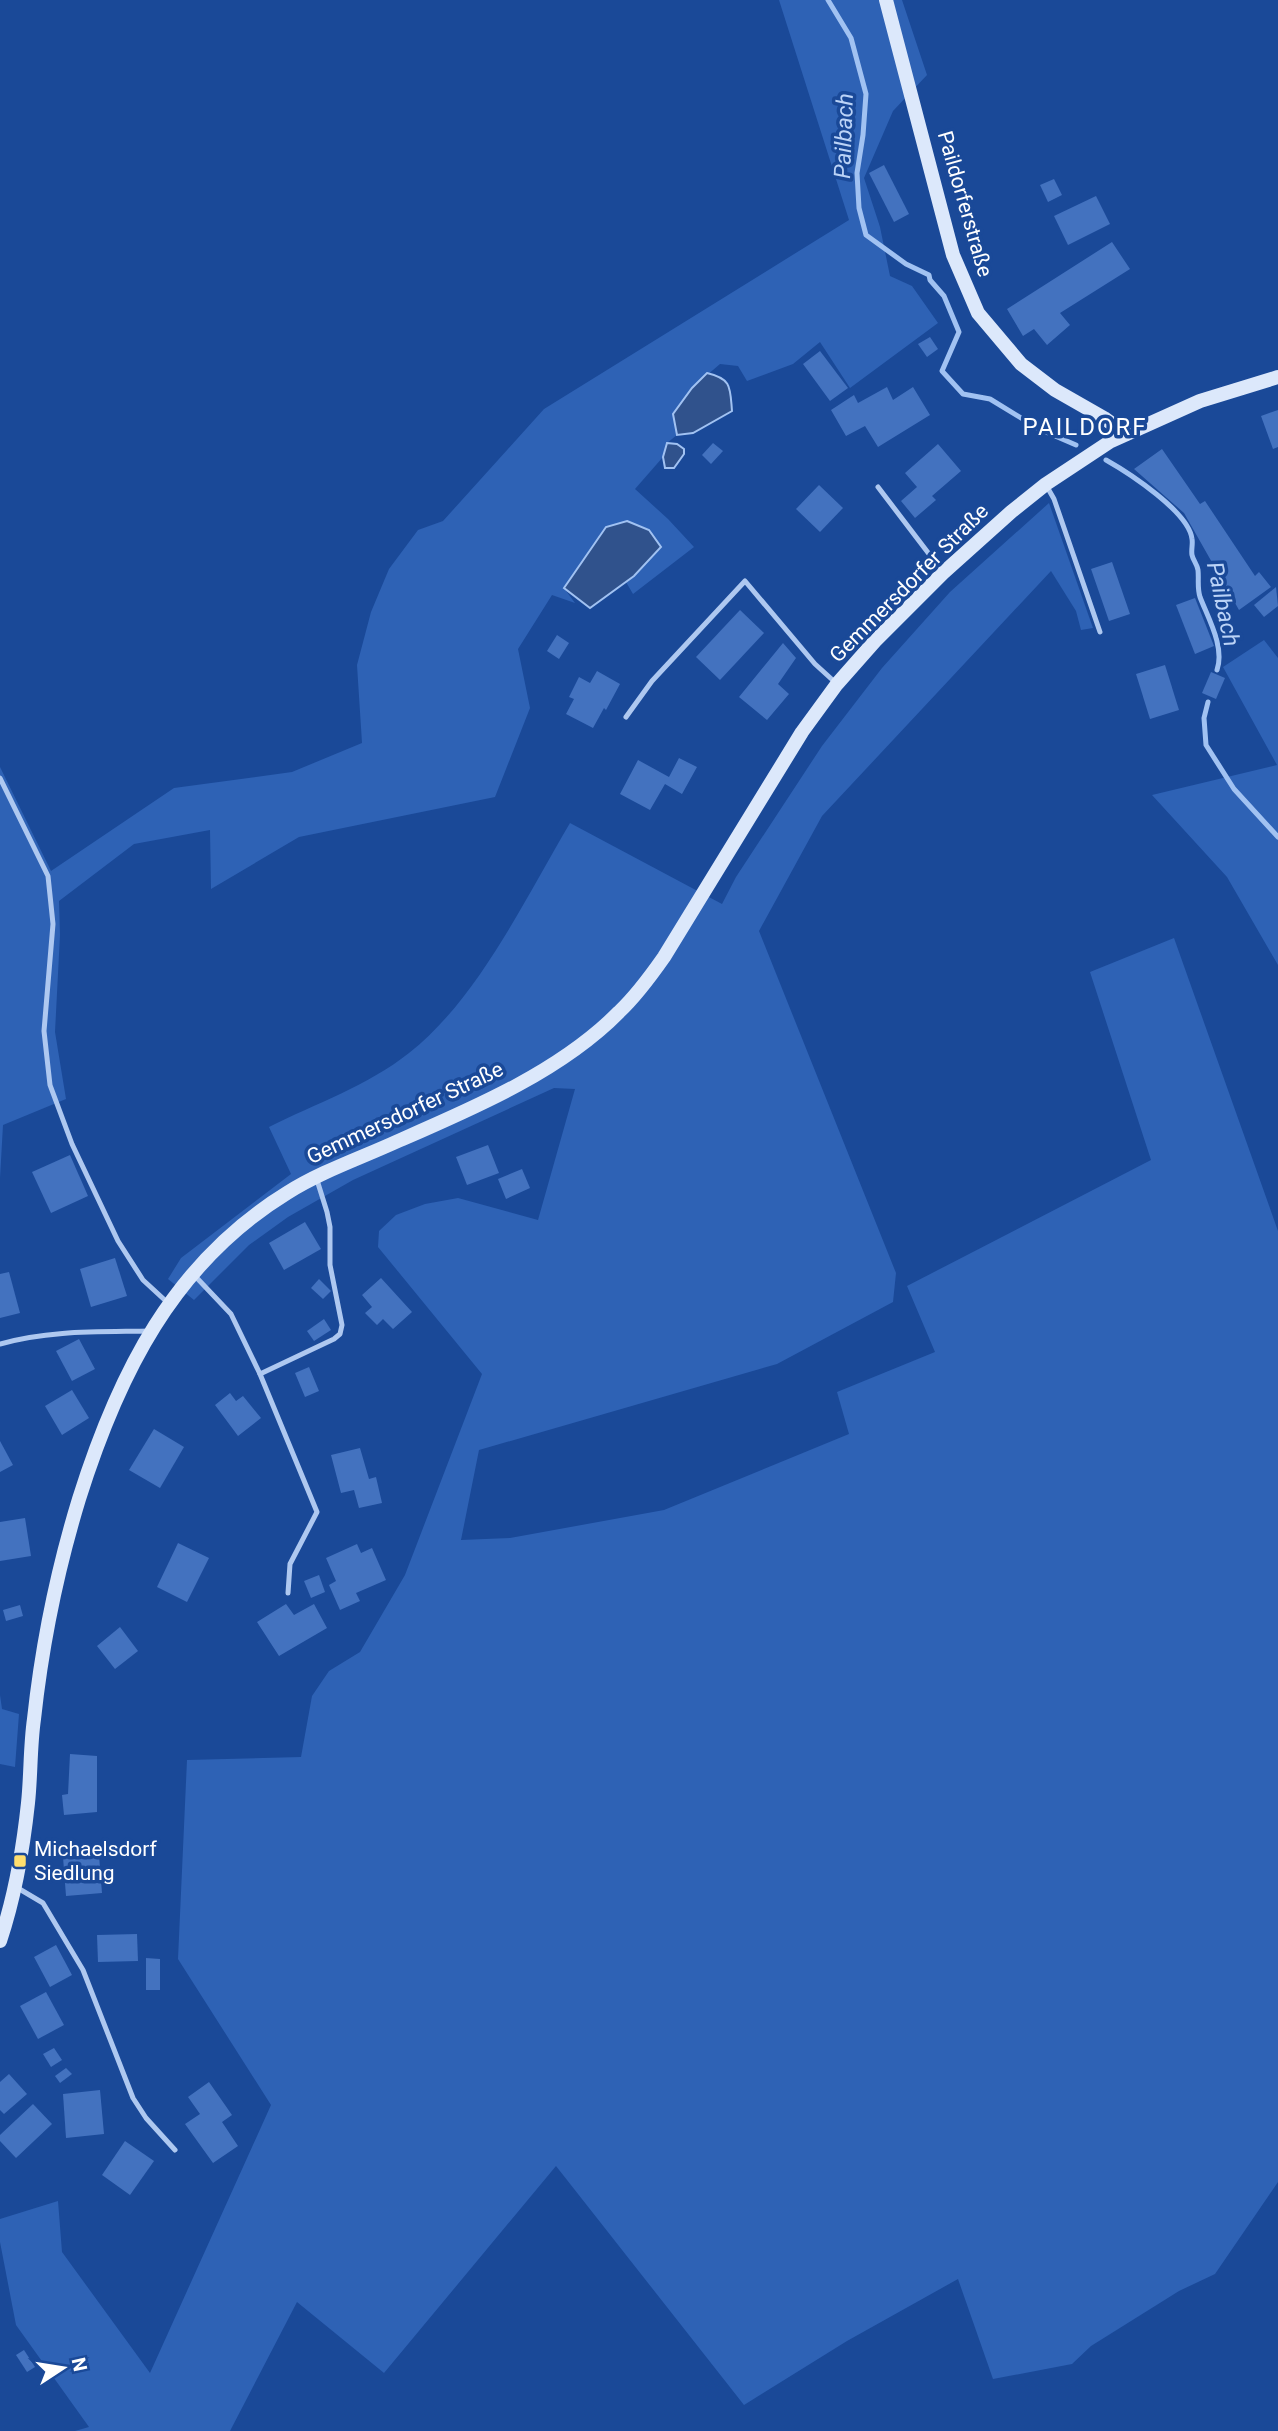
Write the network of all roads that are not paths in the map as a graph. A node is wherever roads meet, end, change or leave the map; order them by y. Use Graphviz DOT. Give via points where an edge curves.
graph roads {
  1 [pos="886,0"];
  2 [pos="1278,377"];
  3 [pos="1126,433"];
  4 [pos="1045,484"];
  5 [pos="878,487"];
  6 [pos="943,573"];
  7 [pos="1100,632"];
  8 [pos="837,684"];
  9 [pos="626,717"];
  10 [pos="0,778"];
  11 [pos="316,1177"];
  12 [pos="193,1273"];
  13 [pos="168,1303"];
  14 [pos="150,1331"];
  15 [pos="0,1345"];
  16 [pos="260,1374"];
  17 [pos="288,1593"];
  18 [pos="16,1887"];
  19 [pos="0,1941"];
  20 [pos="176,2150"];
  1 -- 3 [label="main road, Paildorferstraße" via="953,255 978,313 1021,364"];
  2 -- 3 [label="main road, Gemmersdorfer Straße" via="1200,401"];
  3 -- 4 [label="main road, Gemmersdorfer Straße"];
  4 -- 6 [label="main road, Gemmersdorfer Straße"];
  4 -- 7 [label="lane"];
  5 -- 6 [label="lane"];
  6 -- 8 [label="main road, Gemmersdorfer Straße"];
  8 -- 9 [label="lane" via="744,581 652,681"];
  8 -- 11 [label="main road, Gemmersdorfer Straße" via="802,732 664,957 619,1013 569,1054 488,1101"];
  10 -- 13 [label="lane" via="48,876 52,924 44,1031 50,1085 118,1241 143,1280"];
  11 -- 12 [label="main road, Gemmersdorfer Straße" via="229,1234"];
  11 -- 16 [label="lane" via="328,1220 340,1334"];
  12 -- 13 [label="main road, Gemmersdorfer Straße"];
  12 -- 16 [label="lane" via="231,1314"];
  13 -- 14 [label="main road, Gemmersdorfer Straße"];
  14 -- 15 [label="lane" via="56,1333"];
  14 -- 18 [label="main road, Gemmersdorfer Straße" via="109,1413 61,1558 33,1721"];
  16 -- 17 [label="lane" via="317,1512 290,1564"];
  18 -- 19 [label="main road, Gemmersdorfer Straße"];
  18 -- 20 [label="lane" via="43,1903 83,1970 134,2098"];
}
